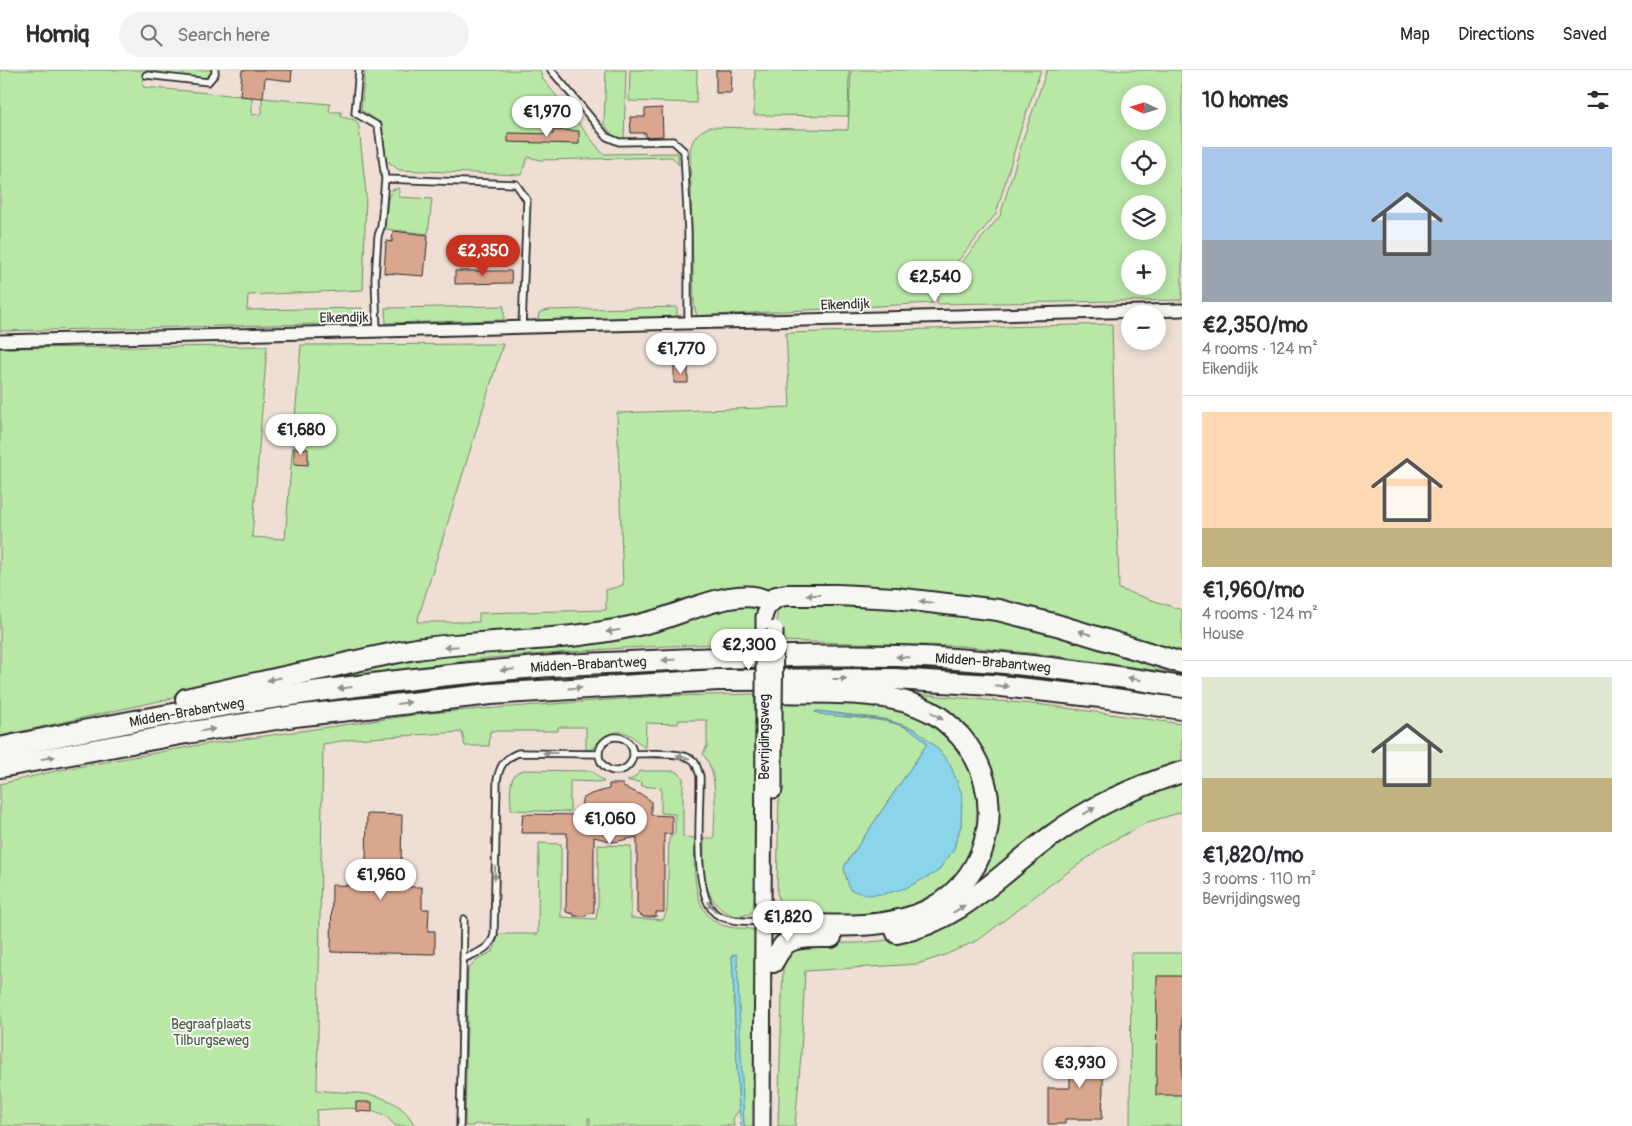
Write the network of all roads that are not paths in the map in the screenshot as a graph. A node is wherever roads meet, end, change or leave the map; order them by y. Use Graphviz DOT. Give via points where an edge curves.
graph roads {
  1 [pos="216,70"];
  2 [pos="359,70"];
  3 [pos="551,70"];
  4 [pos="146,75"];
  5 [pos="385,179"];
  6 [pos="1182,310"];
  7 [pos="688,324"];
  8 [pos="522,328"];
  9 [pos="377,331"];
  10 [pos="0,341"];
  11 [pos="770,603"];
  12 [pos="1182,663"];
  13 [pos="718,680"];
  14 [pos="1182,687"];
  15 [pos="1182,709"];
  16 [pos="69,733"];
  17 [pos="0,748"];
  18 [pos="599,754"];
  19 [pos="633,754"];
  20 [pos="0,767"];
  21 [pos="1182,772"];
  22 [pos="464,919"];
  23 [pos="768,922"];
  24 [pos="464,959"];
  25 [pos="773,962"];
  26 [pos="460,1126"];
  27 [pos="762,1126"];
  28 [pos="772,1126"];
  1 -- 4 [label="lane" via="208,82"];
  2 -- 5 [label="lane" via="355,113 378,126"];
  3 -- 7 [label="lane" via="607,136 619,142 673,141 684,151"];
  5 -- 8 [label="lane" via="516,184 527,200"];
  5 -- 9 [label="lane" via="374,278"];
  6 -- 7 [label="street, Eikendijk"];
  7 -- 8 [label="street, Eikendijk"];
  8 -- 9 [label="street, Eikendijk"];
  9 -- 10 [label="street, Eikendijk"];
  12 -- 11 [label="highway, one-way" via="998,610 838,595 786,595"];
  11 -- 16 [label="highway, one-way" via="751,595 703,604 667,618 617,630 417,649 152,707"];
  11 -- 23 [label="main road, Bevrijdingsweg, bridge" via="774,616 769,629"];
  13 -- 15 [label="highway, Midden-Brabantweg, one-way" via="894,679 1101,697"];
  20 -- 13 [label="highway, Midden-Brabantweg, one-way" via="186,733 325,713 538,690"];
  13 -- 23 [label="highway, one-way" via="756,692 849,694 895,699 929,711 945,721 970,749 982,770 987,790 987,834 981,854 959,888 930,909 882,923 831,926"];
  14 -- 16 [label="highway, Midden-Brabantweg, one-way" via="1047,667 966,660 898,656 716,658 539,666 431,678 294,695"];
  16 -- 17 [label="highway, Midden-Brabantweg"];
  18 -- 19 [label="lane" via="606,740 616,737 626,740"];
  18 -- 19 [label="lane" via="602,764 616,771 626,768"];
  18 -- 24 [label="lane, one-way" via="518,753 506,758 499,768 494,935 487,948"];
  23 -- 19 [label="lane, one-way" via="724,918 716,913 704,896 700,861 700,776 696,763 688,757 676,755"];
  25 -- 21 [label="highway, one-way" via="785,944 799,938 880,936 928,925 964,905 1082,815 1145,784"];
  22 -- 24 [label="lane"];
  23 -- 25 [label="main road, Bevrijdingsweg"];
  23 -- 27 [label="main road, Bevrijdingsweg"];
  24 -- 26 [label="lane"];
  25 -- 28 [label="main road, Bevrijdingsweg"];
}
